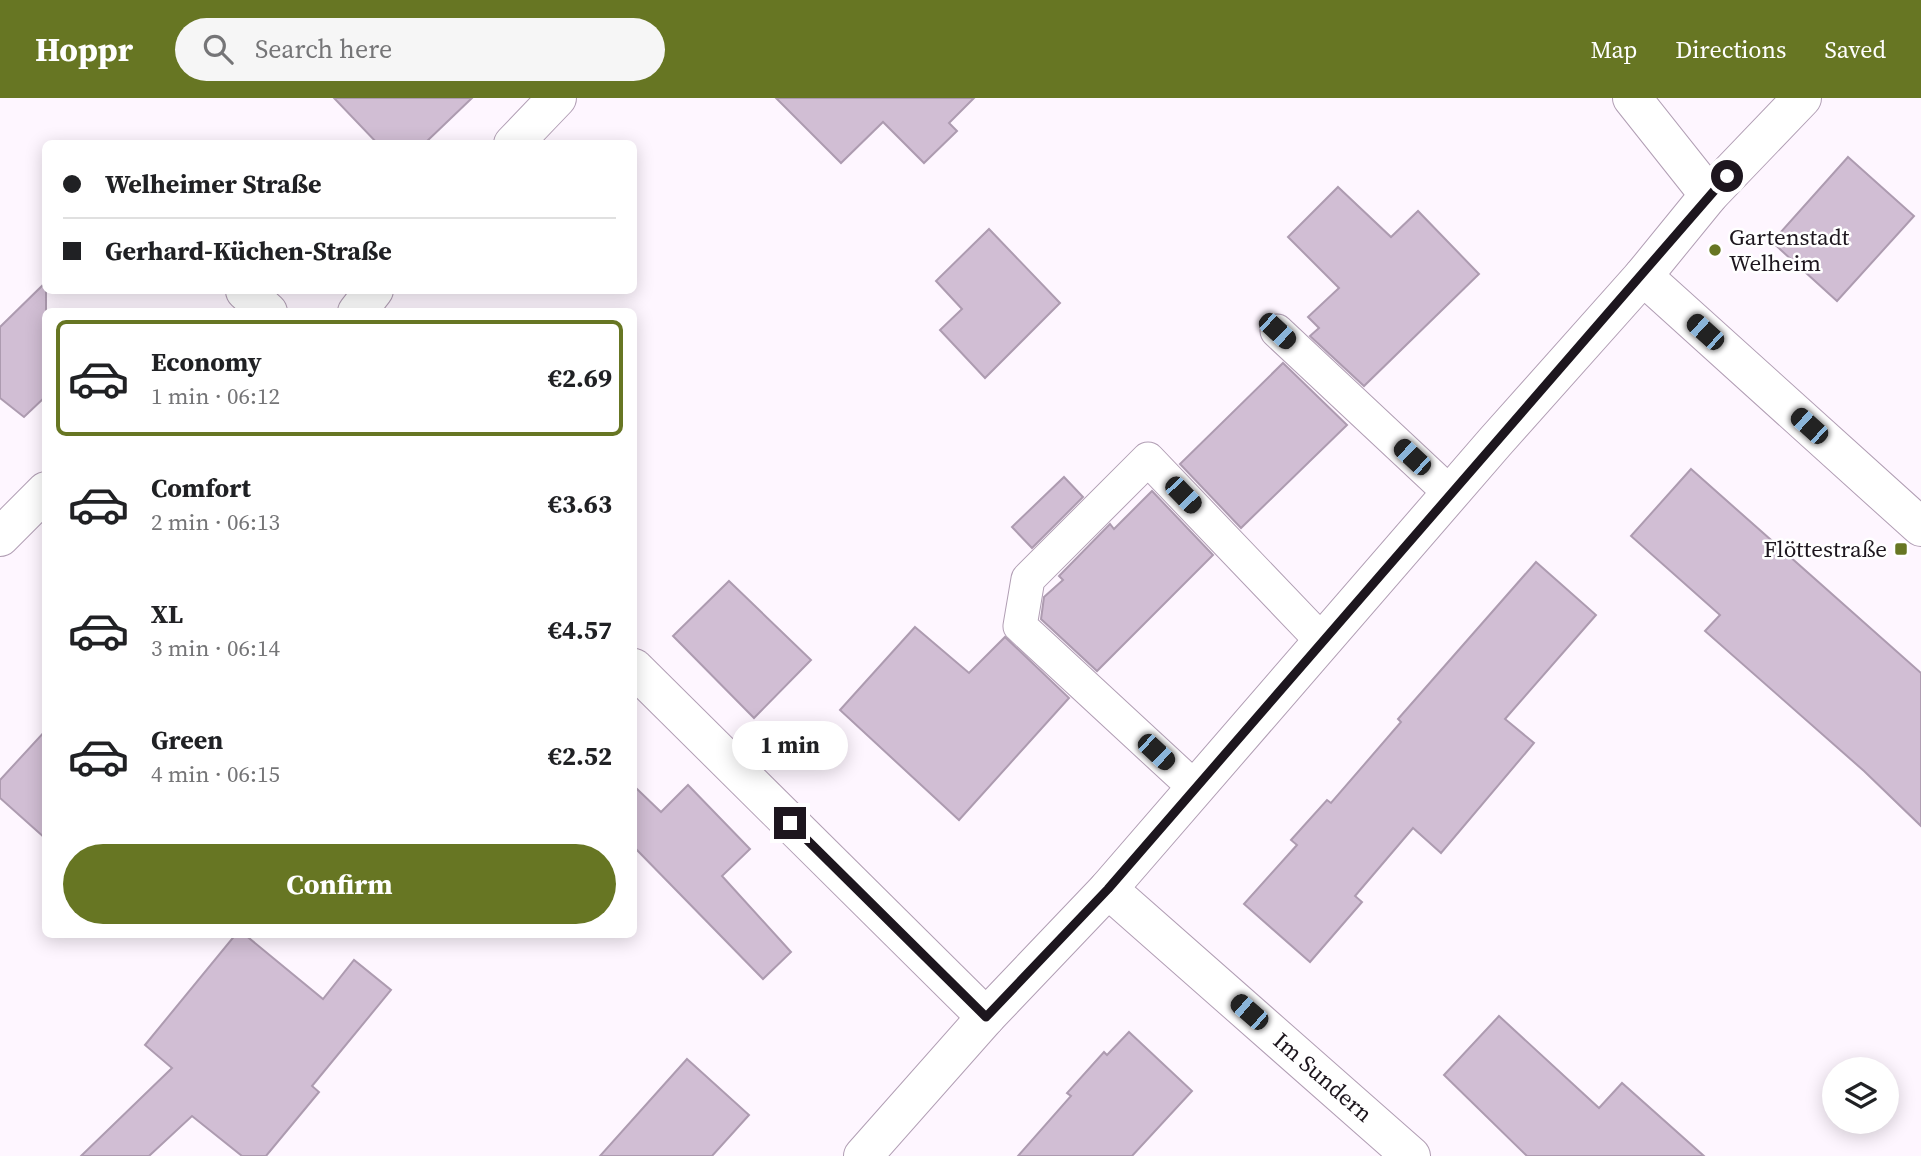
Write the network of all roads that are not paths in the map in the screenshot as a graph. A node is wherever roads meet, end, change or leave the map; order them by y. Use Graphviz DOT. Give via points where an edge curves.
graph roads {
  1 [pos="557,98"];
  2 [pos="1632,98"];
  3 [pos="1802,98"];
  4 [pos="517,140"];
  5 [pos="1709,195"];
  6 [pos="1643,276"];
  7 [pos="242,294"];
  8 [pos="248,294"];
  9 [pos="371,294"];
  10 [pos="228,308"];
  11 [pos="264,308"];
  12 [pos="360,308"];
  13 [pos="1277,331"];
  14 [pos="1450,493"];
  15 [pos="42,495"];
  16 [pos="1921,527"];
  17 [pos="0,537"];
  18 [pos="1322,641"];
  19 [pos="637,671"];
  20 [pos="1195,788"];
  21 [pos="1108,889"];
  22 [pos="986,1017"];
  23 [pos="863,1156"];
  24 [pos="1411,1156"];
  1 -- 4 [label="street"];
  2 -- 5 [label="street"];
  3 -- 5 [label="street"];
  5 -- 6 [label="street"];
  6 -- 14 [label="street"];
  6 -- 16 [label="street"];
  7 -- 10 [label="street"];
  8 -- 11 [label="street"];
  9 -- 12 [label="street"];
  13 -- 14 [label="lane"];
  14 -- 18 [label="street"];
  15 -- 17 [label="street"];
  18 -- 20 [label="street"];
  18 -- 20 [label="lane" via="1148,458 1028,579 1020,626"];
  19 -- 22 [label="street"];
  20 -- 21 [label="street"];
  21 -- 22 [label="street"];
  21 -- 24 [label="street, Im Sundern"];
  22 -- 23 [label="street"];
}
